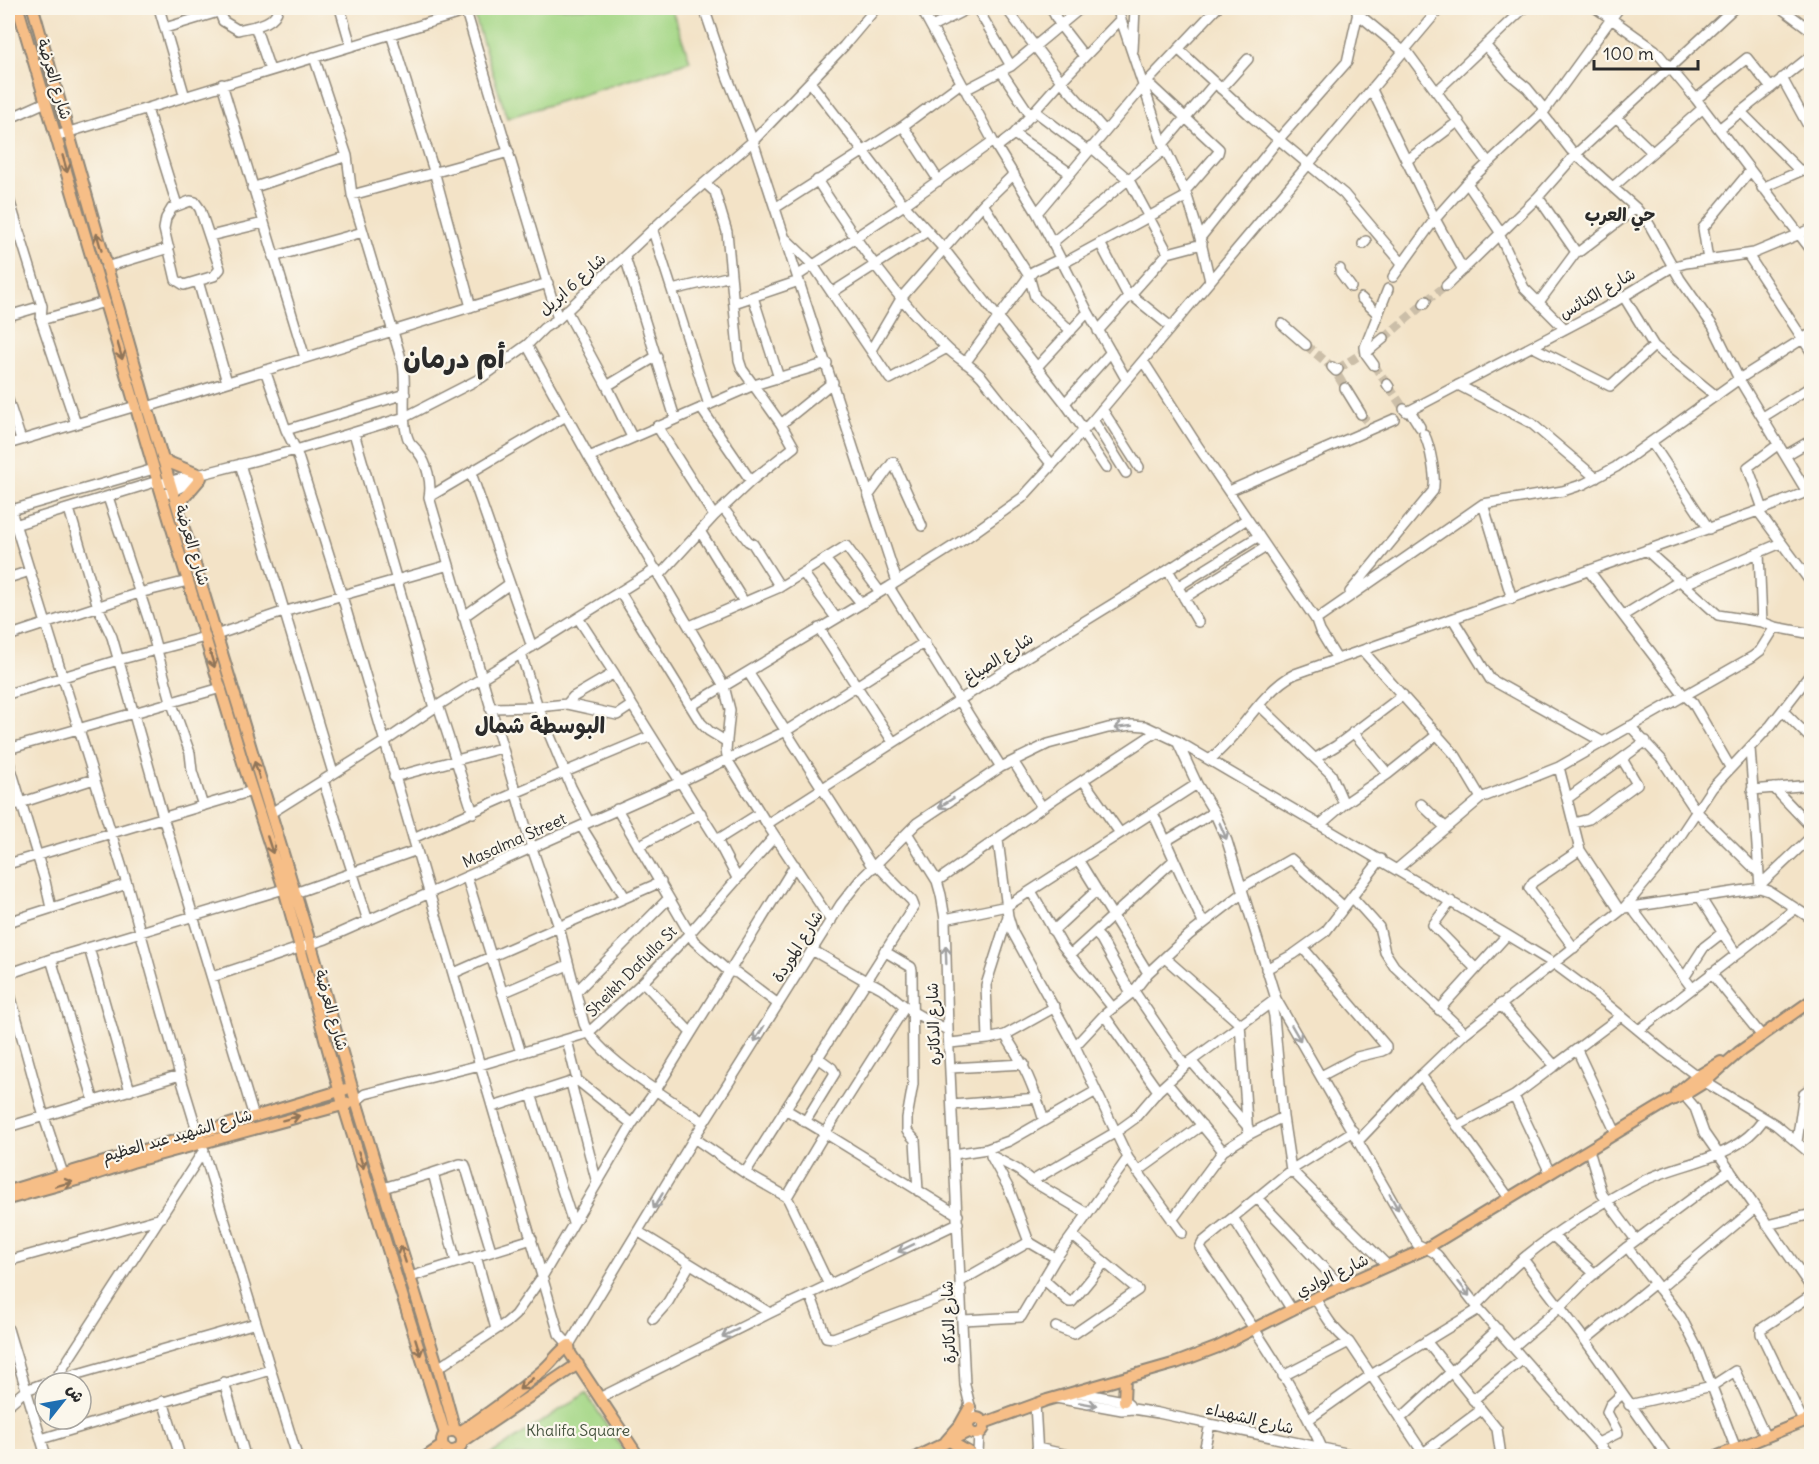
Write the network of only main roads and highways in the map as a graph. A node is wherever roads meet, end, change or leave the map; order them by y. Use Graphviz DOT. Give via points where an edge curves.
graph roads {
  1 [pos="18,8"];
  2 [pos="33,8"];
  3 [pos="62,134"];
  4 [pos="142,406"];
  5 [pos="163,460"];
  6 [pos="162,482"];
  7 [pos="179,511"];
  8 [pos="210,636"];
  9 [pos="289,891"];
  10 [pos="1812,1000"];
  11 [pos="1701,1079"];
  12 [pos="352,1088"];
  13 [pos="340,1091"];
  14 [pos="361,1098"];
  15 [pos="1669,1101"];
  16 [pos="343,1104"];
  17 [pos="201,1142"];
  18 [pos="84,1173"];
  19 [pos="8,1191"];
  20 [pos="8,1200"];
  21 [pos="578,1364"];
  22 [pos="1125,1378"];
  23 [pos="441,1380"];
  24 [pos="429,1383"];
  25 [pos="1124,1401"];
  26 [pos="1809,1421"];
  27 [pos="977,1430"];
  28 [pos="451,1442"];
  29 [pos="946,1444"];
  30 [pos="1736,1453"];
  31 [pos="427,1456"];
  32 [pos="638,1456"];
  33 [pos="918,1456"];
  34 [pos="973,1456"];
  35 [pos="1718,1456"];
  1 -- 3 [label="main road, شارع العرضة" via="46,102"];
  2 -- 3 [label="main road, شارع العرضة"];
  4 -- 3 [label="main road, شارع العرضة, one-way" via="106,267"];
  3 -- 4 [label="main road, شارع العرضة, one-way" via="105,302"];
  4 -- 5 [label="main road, شارع العرضة"];
  4 -- 6 [label="main road, شارع العرضة" via="154,469"];
  5 -- 6 [label="main road, شارع العرضة"];
  5 -- 7 [label="main road" via="207,474 184,498"];
  6 -- 7 [label="main road, شارع العرضة" via="173,492"];
  6 -- 8 [label="main road, شارع العرضة" via="162,496 188,581"];
  7 -- 8 [label="main road, شارع العرضة"];
  9 -- 8 [label="main road, شارع العرضة, one-way" via="271,813"];
  8 -- 9 [label="main road, شارع العرضة, one-way" via="252,791"];
  9 -- 12 [label="main road, شارع العرضة" via="311,945"];
  9 -- 13 [label="main road, شارع العرضة" via="299,949"];
  10 -- 11 [label="main road"];
  11 -- 15 [label="main road"];
  11 -- 15 [label="main road" via="1684,1095"];
  12 -- 13 [label="main road, شارع الشهيد عبد العظيم"];
  12 -- 14 [label="main road, شارع العرضة"];
  13 -- 16 [label="main road, شارع العرضة"];
  13 -- 17 [label="main road, شارع الشهيد عبد العظيم" via="254,1117"];
  14 -- 16 [label="main road, شارع الشهيد عبد العظيم"];
  23 -- 14 [label="main road, شارع العرضة, one-way" via="382,1188"];
  15 -- 22 [label="main road, شارع الوادي" via="1425,1249 1198,1356"];
  17 -- 16 [label="main road, شارع الشهيد عبد العظيم, one-way"];
  16 -- 24 [label="main road, شارع العرضة, one-way"];
  17 -- 18 [label="main road, شارع الشهيد عبد العظيم"];
  18 -- 19 [label="main road, شارع الشهيد عبد العظيم" via="63,1174"];
  20 -- 18 [label="main road, شارع الشهيد عبد العظيم, one-way"];
  21 -- 28 [label="main road"];
  21 -- 28 [label="main road, one-way" via="568,1345 513,1395"];
  21 -- 32 [label="main road"];
  22 -- 25 [label="main road"];
  22 -- 27 [label="main road, شارع الوادي" via="1035,1404"];
  23 -- 24 [label="main road"];
  23 -- 28 [label="main road, شارع العرضة"];
  24 -- 28 [label="main road, شارع العرضة"];
  26 -- 30 [label="main road"];
  26 -- 30 [label="main road" via="1765,1436"];
  27 -- 29 [label="main road, شارع الوادي"];
  27 -- 29 [label="main road" via="968,1424 972,1412"];
  28 -- 31 [label="main road"];
  29 -- 33 [label="main road, شارع الوادي"];
  29 -- 34 [label="main road"];
  30 -- 35 [label="main road"];
}
